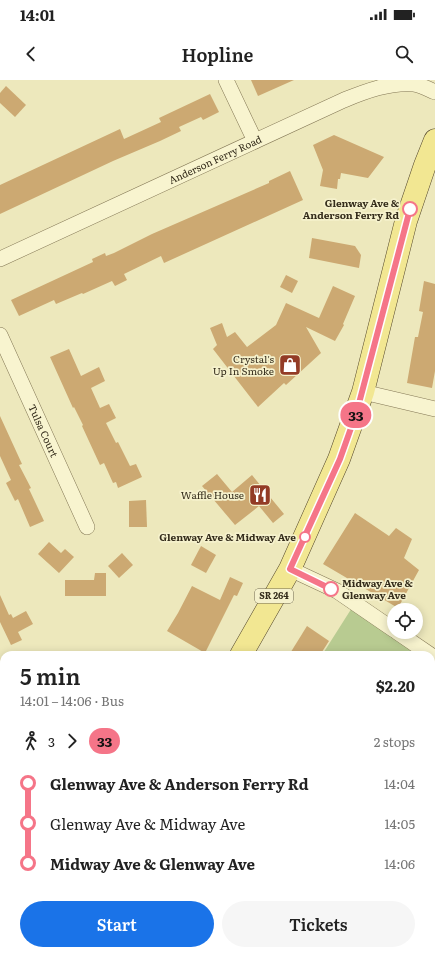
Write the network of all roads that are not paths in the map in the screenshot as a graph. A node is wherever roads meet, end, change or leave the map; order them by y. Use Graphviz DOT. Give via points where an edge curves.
graph roads {
  1 [pos="226,80"];
  2 [pos="435,92"];
  3 [pos="435,140"];
  4 [pos="255,141"];
  5 [pos="0,259"];
  6 [pos="0,335"];
  7 [pos="363,392"];
  8 [pos="435,409"];
  9 [pos="88,526"];
  10 [pos="290,569"];
  11 [pos="387,625"];
  12 [pos="407,639"];
  13 [pos="242,651"];
  14 [pos="425,651"];
  1 -- 4 [label="street"];
  2 -- 4 [label="street, Anderson Ferry Road" via="416,84 369,90"];
  3 -- 7 [label="main road, SR 264" via="406,221"];
  4 -- 5 [label="street, Anderson Ferry Road"];
  6 -- 9 [label="street, Tulsa Court"];
  7 -- 8 [label="street"];
  7 -- 10 [label="main road, SR 264" via="340,459"];
  10 -- 11 [label="street" via="337,591"];
  10 -- 13 [label="main road, SR 264"];
  12 -- 14 [label="street"];
}
